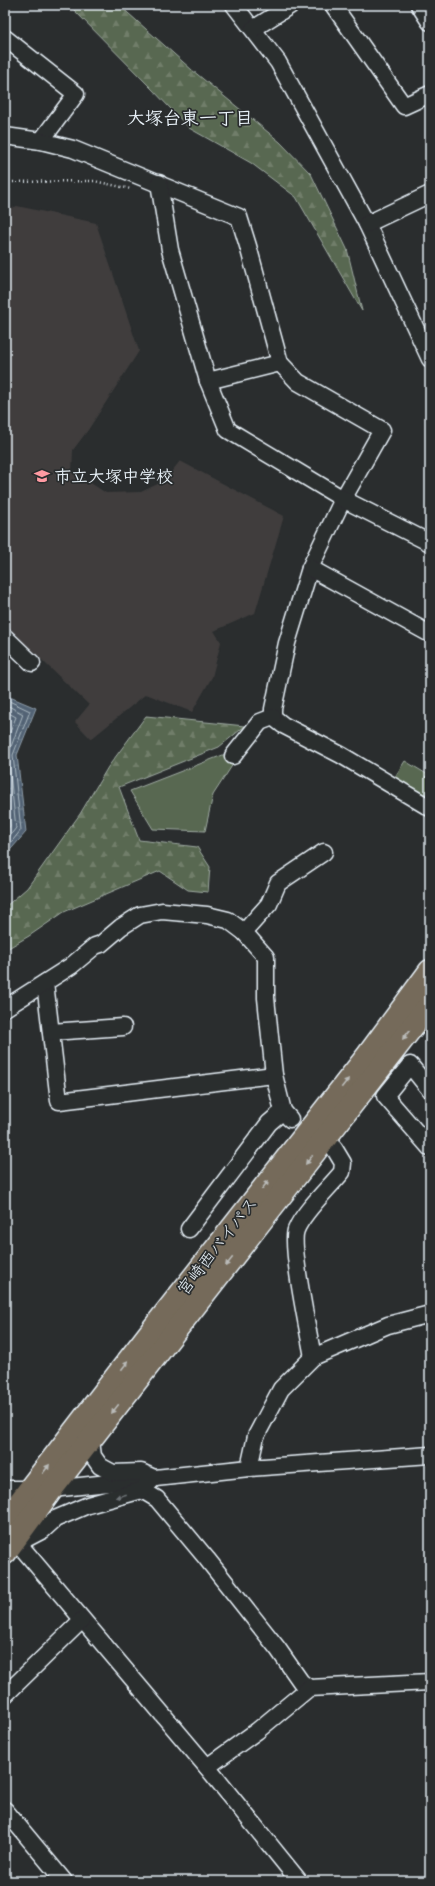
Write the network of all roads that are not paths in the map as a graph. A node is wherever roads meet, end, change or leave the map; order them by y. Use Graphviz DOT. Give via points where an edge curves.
graph roads {
  1 [pos="234,5"];
  2 [pos="291,5"];
  3 [pos="333,5"];
  4 [pos="419,5"];
  5 [pos="430,22"];
  6 [pos="253,29"];
  7 [pos="5,38"];
  8 [pos="430,94"];
  9 [pos="5,136"];
  10 [pos="41,141"];
  11 [pos="159,183"];
  12 [pos="430,194"];
  13 [pos="367,224"];
  14 [pos="430,359"];
  15 [pos="280,363"];
  16 [pos="208,381"];
  17 [pos="343,499"];
  18 [pos="430,543"];
  19 [pos="310,568"];
  20 [pos="430,634"];
  21 [pos="5,637"];
  22 [pos="32,663"];
  23 [pos="273,717"];
  24 [pos="233,756"];
  25 [pos="430,808"];
  26 [pos="324,852"];
  27 [pos="244,932"];
  28 [pos="430,971"];
  29 [pos="45,983"];
  30 [pos="430,1004"];
  31 [pos="5,1008"];
  32 [pos="123,1027"];
  33 [pos="51,1032"];
  34 [pos="274,1075"];
  35 [pos="430,1090"];
  36 [pos="334,1148"];
  37 [pos="430,1148"];
  38 [pos="189,1229"];
  39 [pos="430,1314"];
  40 [pos="313,1357"];
  41 [pos="97,1432"];
  42 [pos="430,1455"];
  43 [pos="249,1468"];
  44 [pos="154,1478"];
  45 [pos="31,1488"];
  46 [pos="5,1489"];
  47 [pos="52,1489"];
  48 [pos="142,1490"];
  49 [pos="5,1522"];
  50 [pos="9,1550"];
  51 [pos="82,1620"];
  52 [pos="428,1685"];
  53 [pos="309,1688"];
  54 [pos="5,1695"];
  55 [pos="207,1767"];
  56 [pos="5,1810"];
  57 [pos="64,1881"];
  58 [pos="299,1881"];
  1 -- 6 [label="street"];
  2 -- 6 [label="street"];
  3 -- 8 [label="street" via="404,106"];
  4 -- 5 [label="street"];
  6 -- 13 [label="street" via="278,62"];
  7 -- 10 [label="street" via="76,94"];
  9 -- 10 [label="street"];
  10 -- 11 [label="street" via="73,149"];
  11 -- 15 [label="street" via="239,217"];
  11 -- 16 [label="street" via="170,250"];
  12 -- 13 [label="street"];
  13 -- 14 [label="street"];
  15 -- 16 [label="street"];
  15 -- 17 [label="street" via="298,382 382,430"];
  16 -- 17 [label="street" via="228,430"];
  17 -- 18 [label="street"];
  17 -- 19 [label="street"];
  19 -- 20 [label="street"];
  19 -- 23 [label="street" via="287,644"];
  21 -- 22 [label="street"];
  23 -- 24 [label="street" via="260,722"];
  23 -- 25 [label="street"];
  26 -- 27 [label="street" via="278,883 269,904"];
  27 -- 29 [label="street" via="228,920 207,915 162,911 140,915"];
  27 -- 34 [label="street" via="266,957 266,998"];
  45 -- 28 [label="highway, 宮崎西バイパス, one-way"];
  29 -- 31 [label="street"];
  29 -- 33 [label="street"];
  30 -- 41 [label="highway, 宮崎西バイパス, one-way"];
  32 -- 33 [label="street"];
  33 -- 34 [label="street" via="59,1101"];
  34 -- 38 [label="street" via="286,1115 269,1123"];
  35 -- 37 [label="street" via="410,1064 385,1096"];
  36 -- 40 [label="street" via="343,1162 342,1172 302,1218 295,1231 297,1262"];
  39 -- 40 [label="street" via="388,1325"];
  40 -- 43 [label="street" via="281,1389 256,1436"];
  41 -- 44 [label="street" via="91,1441 93,1456 100,1466 113,1473 141,1472"];
  41 -- 47 [label="highway, 宮崎西バイパス"];
  42 -- 43 [label="street"];
  43 -- 44 [label="street"];
  44 -- 47 [label="street"];
  44 -- 48 [label="street"];
  45 -- 46 [label="street"];
  45 -- 47 [label="street"];
  45 -- 49 [label="highway, 宮崎西バイパス"];
  47 -- 50 [label="highway, 宮崎西バイパス"];
  48 -- 50 [label="street, one-way" via="88,1505 55,1519 43,1530"];
  48 -- 53 [label="street" via="157,1499 274,1643 301,1682"];
  50 -- 51 [label="street"];
  51 -- 54 [label="street"];
  51 -- 55 [label="street"];
  52 -- 53 [label="street"];
  53 -- 55 [label="street" via="257,1731"];
  55 -- 58 [label="street"];
  56 -- 57 [label="street"];
}
